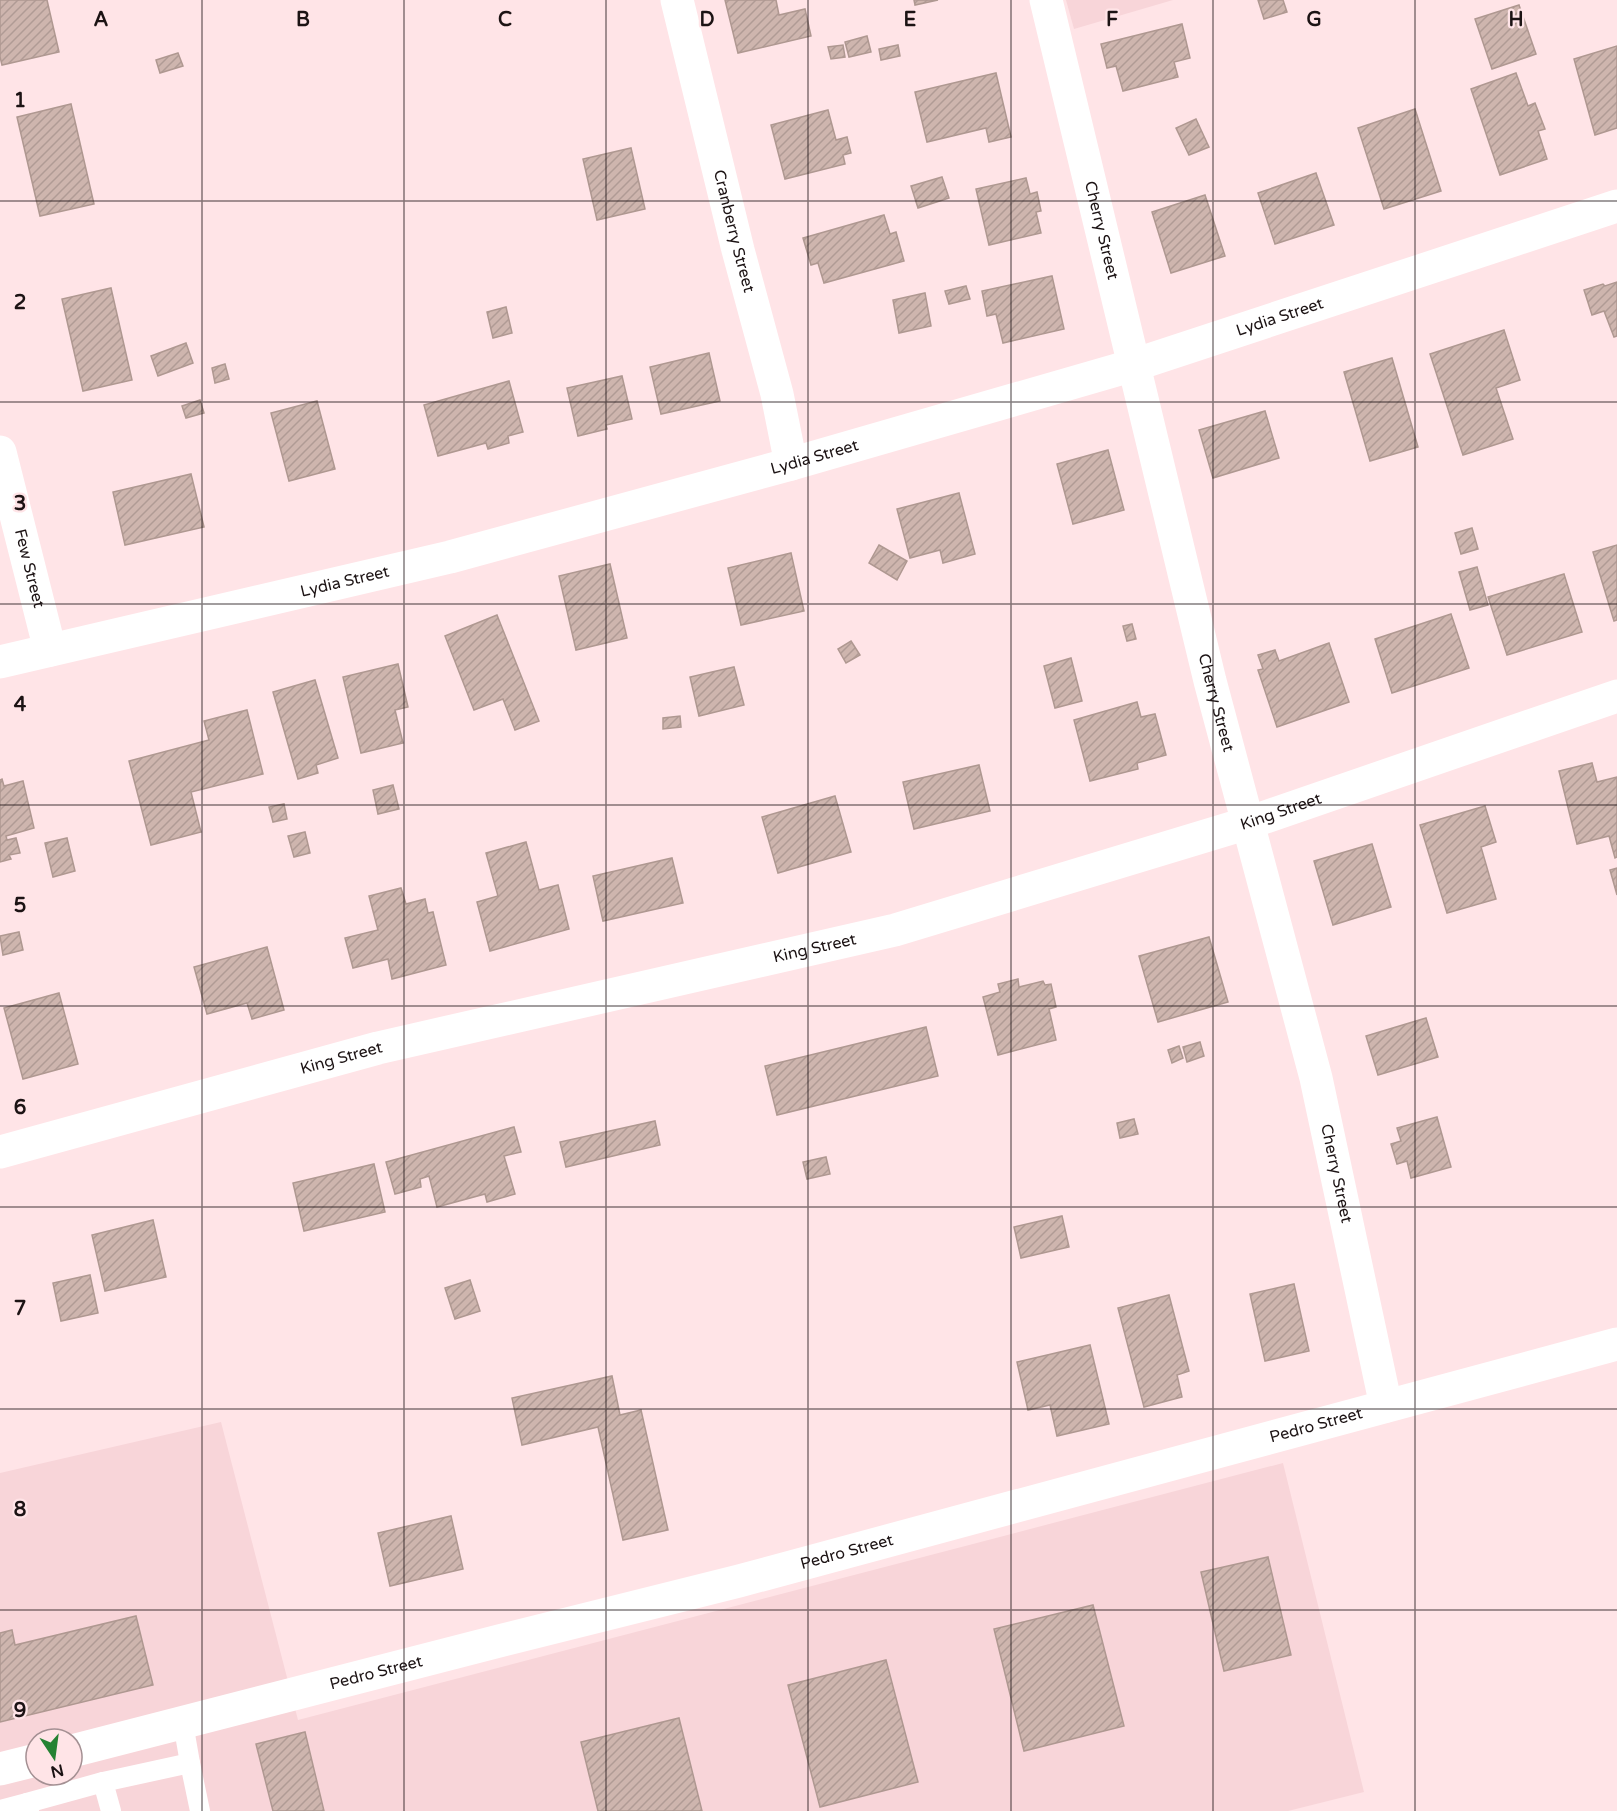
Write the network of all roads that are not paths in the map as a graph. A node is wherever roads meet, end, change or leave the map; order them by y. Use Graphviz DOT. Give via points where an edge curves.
graph roads {
  1 [pos="677,0"];
  2 [pos="1046,0"];
  3 [pos="1617,206"];
  4 [pos="1134,365"];
  5 [pos="0,452"];
  6 [pos="791,464"];
  7 [pos="50,650"];
  8 [pos="0,662"];
  9 [pos="1617,696"];
  10 [pos="1248,823"];
  11 [pos="0,1152"];
  12 [pos="1617,1344"];
  13 [pos="1386,1406"];
  14 [pos="183,1723"];
  15 [pos="84,1748"];
  16 [pos="24,1763"];
  17 [pos="190,1763"];
  18 [pos="0,1769"];
  19 [pos="103,1782"];
  20 [pos="28,1807"];
  21 [pos="0,1810"];
  22 [pos="111,1811"];
  23 [pos="200,1811"];
  1 -- 6 [label="street, Cranberry Street" via="777,394"];
  2 -- 4 [label="street, Cherry Street"];
  3 -- 4 [label="street, Lydia Street"];
  4 -- 6 [label="street, Lydia Street"];
  4 -- 10 [label="street, Cherry Street"];
  5 -- 7 [label="street, Few Street"];
  6 -- 7 [label="street, Lydia Street" via="450,557"];
  7 -- 8 [label="street, Lydia Street"];
  9 -- 10 [label="street, King Street"];
  10 -- 11 [label="street, King Street" via="895,930 378,1047"];
  10 -- 13 [label="street, Cherry Street" via="1316,1078"];
  12 -- 13 [label="street, Pedro Street"];
  13 -- 14 [label="street, Pedro Street" via="739,1581"];
  14 -- 15 [label="street, Pedro Street"];
  14 -- 17 [label="lane"];
  16 -- 18 [label="street"];
  17 -- 19 [label="lane"];
  17 -- 23 [label="lane"];
  19 -- 20 [label="lane"];
  19 -- 22 [label="lane"];
  20 -- 21 [label="lane"];
}
